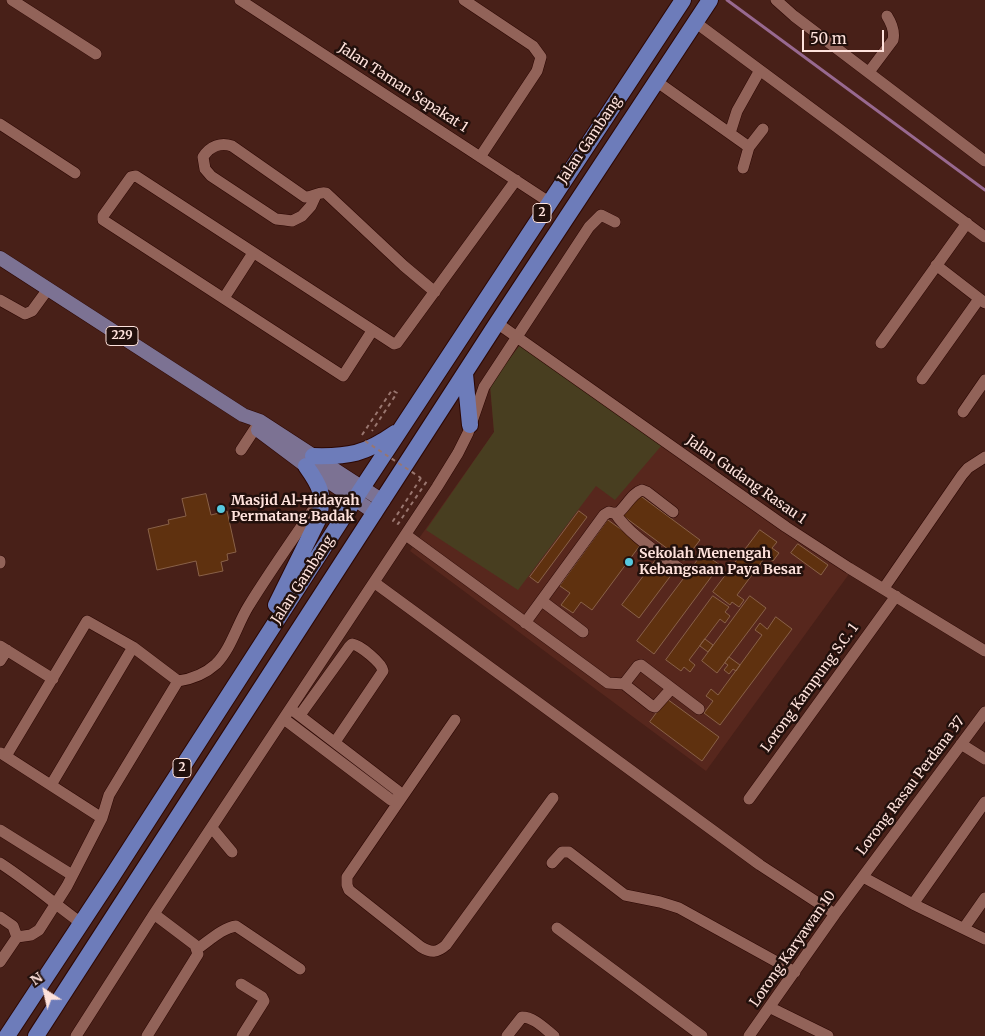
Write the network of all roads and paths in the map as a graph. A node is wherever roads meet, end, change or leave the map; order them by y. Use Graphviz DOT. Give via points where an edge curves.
graph roads {
  1 [pos="12,0"];
  2 [pos="240,0"];
  3 [pos="464,0"];
  4 [pos="683,0"];
  5 [pos="710,0"];
  6 [pos="780,1"];
  7 [pos="887,16"];
  8 [pos="695,22"];
  9 [pos="96,54"];
  10 [pos="760,70"];
  11 [pos="869,72"];
  12 [pos="656,81"];
  13 [pos="0,124"];
  14 [pos="763,129"];
  15 [pos="730,133"];
  16 [pos="749,147"];
  17 [pos="480,157"];
  18 [pos="985,161"];
  19 [pos="743,168"];
  20 [pos="75,173"];
  21 [pos="516,180"];
  22 [pos="316,195"];
  23 [pos="549,202"];
  24 [pos="615,222"];
  25 [pos="967,223"];
  26 [pos="985,237"];
  27 [pos="253,253"];
  28 [pos="0,258"];
  29 [pos="936,265"];
  30 [pos="48,289"];
  31 [pos="435,292"];
  32 [pos="224,298"];
  33 [pos="0,300"];
  34 [pos="982,301"];
  35 [pos="497,323"];
  36 [pos="372,331"];
  37 [pos="516,337"];
  38 [pos="880,343"];
  39 [pos="465,374"];
  40 [pos="922,379"];
  41 [pos="985,380"];
  42 [pos="963,412"];
  43 [pos="257,425"];
  44 [pos="470,425"];
  45 [pos="402,427"];
  46 [pos="363,434"];
  47 [pos="370,434"];
  48 [pos="365,442"];
  49 [pos="241,450"];
  50 [pos="985,457"];
  51 [pos="310,461"];
  52 [pos="426,480"];
  53 [pos="359,494"];
  54 [pos="322,496"];
  55 [pos="379,507"];
  56 [pos="673,512"];
  57 [pos="615,513"];
  58 [pos="406,535"];
  59 [pos="684,572"];
  60 [pos="375,583"];
  61 [pos="884,588"];
  62 [pos="896,596"];
  63 [pos="542,601"];
  64 [pos="525,623"];
  65 [pos="583,632"];
  66 [pos="133,647"];
  67 [pos="3,648"];
  68 [pos="985,650"];
  69 [pos="0,661"];
  70 [pos="243,672"];
  71 [pos="53,679"];
  72 [pos="178,681"];
  73 [pos="624,684"];
  74 [pos="671,689"];
  75 [pos="699,709"];
  76 [pos="985,712"];
  77 [pos="292,714"];
  78 [pos="455,720"];
  79 [pos="335,742"];
  80 [pos="961,744"];
  81 [pos="3,754"];
  82 [pos="985,759"];
  83 [pos="51,785"];
  84 [pos="553,798"];
  85 [pos="749,799"];
  86 [pos="400,800"];
  87 [pos="985,802"];
  88 [pos="102,818"];
  89 [pos="212,828"];
  90 [pos="0,830"];
  91 [pos="232,852"];
  92 [pos="0,863"];
  93 [pos="552,863"];
  94 [pos="72,875"];
  95 [pos="862,878"];
  96 [pos="985,898"];
  97 [pos="55,904"];
  98 [pos="913,904"];
  99 [pos="154,914"];
  100 [pos="835,914"];
  101 [pos="0,917"];
  102 [pos="81,923"];
  103 [pos="557,928"];
  104 [pos="964,928"];
  105 [pos="17,937"];
  106 [pos="985,939"];
  107 [pos="197,949"];
  108 [pos="0,962"];
  109 [pos="300,969"];
  110 [pos="795,972"];
  111 [pos="241,984"];
  112 [pos="771,1008"];
  113 [pos="7,1036"];
  114 [pos="36,1036"];
  115 [pos="76,1036"];
  116 [pos="147,1036"];
  117 [pos="242,1036"];
  118 [pos="507,1036"];
  119 [pos="554,1036"];
  120 [pos="702,1036"];
  121 [pos="749,1036"];
  122 [pos="828,1036"];
  1 -- 9 [label="street"];
  2 -- 17 [label="street, Jalan Taman Sepakat 1"];
  3 -- 17 [label="street" via="534,46 541,56 537,70"];
  4 -- 23 [label="highway, Jalan Gambang / 2"];
  5 -- 8 [label="highway, Jalan Gambang / 2"];
  6 -- 11 [label="street"];
  7 -- 11 [label="street" via="894,34"];
  8 -- 10 [label="street"];
  8 -- 12 [label="highway, Jalan Gambang / 2"];
  10 -- 15 [label="street" via="737,111"];
  10 -- 25 [label="street"];
  11 -- 18 [label="street"];
  12 -- 15 [label="street"];
  12 -- 35 [label="highway, Jalan Gambang / 2"];
  13 -- 20 [label="street"];
  14 -- 16 [label="street"];
  15 -- 16 [label="street"];
  16 -- 19 [label="street"];
  17 -- 21 [label="street, Jalan Taman Sepakat 1"];
  21 -- 23 [label="street, Jalan Taman Sepakat 1"];
  21 -- 31 [label="street"];
  22 -- 22 [label="street" via="305,197 232,146 217,145 204,156 211,176 276,219 292,221 302,216"];
  22 -- 31 [label="street" via="326,192"];
  23 -- 45 [label="highway, Jalan Gambang / 2"];
  24 -- 37 [label="street" via="601,215 589,227"];
  25 -- 26 [label="street"];
  25 -- 29 [label="street"];
  27 -- 32 [label="street"];
  27 -- 32 [label="street" via="136,176 131,178 104,216 104,220"];
  27 -- 36 [label="street"];
  28 -- 30 [label="main road, 229"];
  29 -- 34 [label="street"];
  29 -- 38 [label="street"];
  30 -- 33 [label="street" via="25,314"];
  30 -- 43 [label="main road, 229"];
  31 -- 36 [label="street" via="397,343 391,343"];
  32 -- 36 [label="street" via="343,376"];
  34 -- 40 [label="street"];
  35 -- 37 [label="street, Jalan Gudang Rasau 1"];
  35 -- 39 [label="highway, Jalan Gambang / 2"];
  37 -- 44 [label="street" via="484,387"];
  37 -- 61 [label="street, Jalan Gudang Rasau 1" via="786,527"];
  39 -- 44 [label="highway"];
  39 -- 55 [label="highway, Jalan Gambang / 2"];
  41 -- 42 [label="street"];
  43 -- 49 [label="street"];
  43 -- 51 [label="main road, 229"];
  44 -- 58 [label="street" via="458,453"];
  45 -- 51 [label="highway" via="360,453"];
  45 -- 53 [label="highway, Jalan Gambang / 2"];
  46 -- 47 [label="path" via="392,390 397,393"];
  48 -- 52 [label="path, bridge" via="421,478 393,521 398,524"];
  50 -- 61 [label="street" via="962,475"];
  51 -- 53 [label="main road, 229"];
  51 -- 54 [label="highway"];
  53 -- 55 [label="main road, 229"];
  53 -- 70 [label="highway, Jalan Gambang / 2"];
  54 -- 70 [label="highway" via="318,520"];
  54 -- 72 [label="street" via="251,601 218,662 202,674"];
  55 -- 114 [label="highway, Jalan Gambang / 2"];
  56 -- 57 [label="street" via="642,490"];
  57 -- 59 [label="street" via="642,540"];
  57 -- 63 [label="street" via="604,515"];
  58 -- 60 [label="street"];
  58 -- 64 [label="street"];
  60 -- 77 [label="street"];
  60 -- 100 [label="street" via="760,865"];
  61 -- 62 [label="street, Jalan Gudang Rasau 1"];
  62 -- 68 [label="street, Jalan Gudang Rasau 1"];
  62 -- 85 [label="street, Lorong Kampung S.C. 1"];
  63 -- 64 [label="street"];
  63 -- 65 [label="street"];
  64 -- 73 [label="street" via="608,683"];
  66 -- 71 [label="street" via="88,620"];
  66 -- 72 [label="street"];
  66 -- 83 [label="street"];
  67 -- 69 [label="street"];
  67 -- 71 [label="street"];
  70 -- 102 [label="highway, Jalan Gambang / 2"];
  71 -- 81 [label="street"];
  72 -- 88 [label="street" via="109,795"];
  73 -- 74 [label="street" via="655,707"];
  73 -- 74 [label="street" via="641,665"];
  74 -- 75 [label="street"];
  76 -- 80 [label="street, Lorong Rasau Perdana 37"];
  77 -- 79 [label="street"];
  77 -- 79 [label="street" via="349,647 352,644 357,646 380,664 383,671"];
  77 -- 86 [label="street" via="390,800"];
  77 -- 89 [label="street"];
  78 -- 86 [label="street"];
  79 -- 86 [label="street" via="398,791"];
  80 -- 82 [label="street"];
  80 -- 95 [label="street, Lorong Rasau Perdana 37"];
  81 -- 83 [label="street"];
  83 -- 88 [label="street"];
  84 -- 86 [label="street" via="446,945 433,952 421,948 347,885 347,877"];
  87 -- 98 [label="street"];
  88 -- 94 [label="street"];
  89 -- 91 [label="street"];
  89 -- 99 [label="street"];
  90 -- 94 [label="street"];
  92 -- 97 [label="street"];
  93 -- 110 [label="street" via="562,852 568,852 625,895 678,908"];
  94 -- 97 [label="street"];
  95 -- 98 [label="street"];
  95 -- 100 [label="street, Lorong Karyawan 10"];
  96 -- 104 [label="street"];
  97 -- 102 [label="street"];
  97 -- 105 [label="street" via="38,930 31,936"];
  98 -- 104 [label="street"];
  99 -- 107 [label="street"];
  99 -- 115 [label="street"];
  100 -- 110 [label="street, Lorong Karyawan 10"];
  101 -- 105 [label="street" via="13,926"];
  102 -- 113 [label="highway, Jalan Gambang / 2"];
  103 -- 120 [label="street"];
  104 -- 106 [label="street"];
  105 -- 108 [label="street"];
  107 -- 109 [label="street" via="236,926"];
  107 -- 116 [label="street" via="198,954"];
  110 -- 112 [label="street, Lorong Karyawan 10"];
  111 -- 117 [label="street" via="264,1001"];
  112 -- 121 [label="street, Lorong Karyawan 10"];
  112 -- 122 [label="street"];
  118 -- 119 [label="street" via="522,1017 527,1017"];
}
